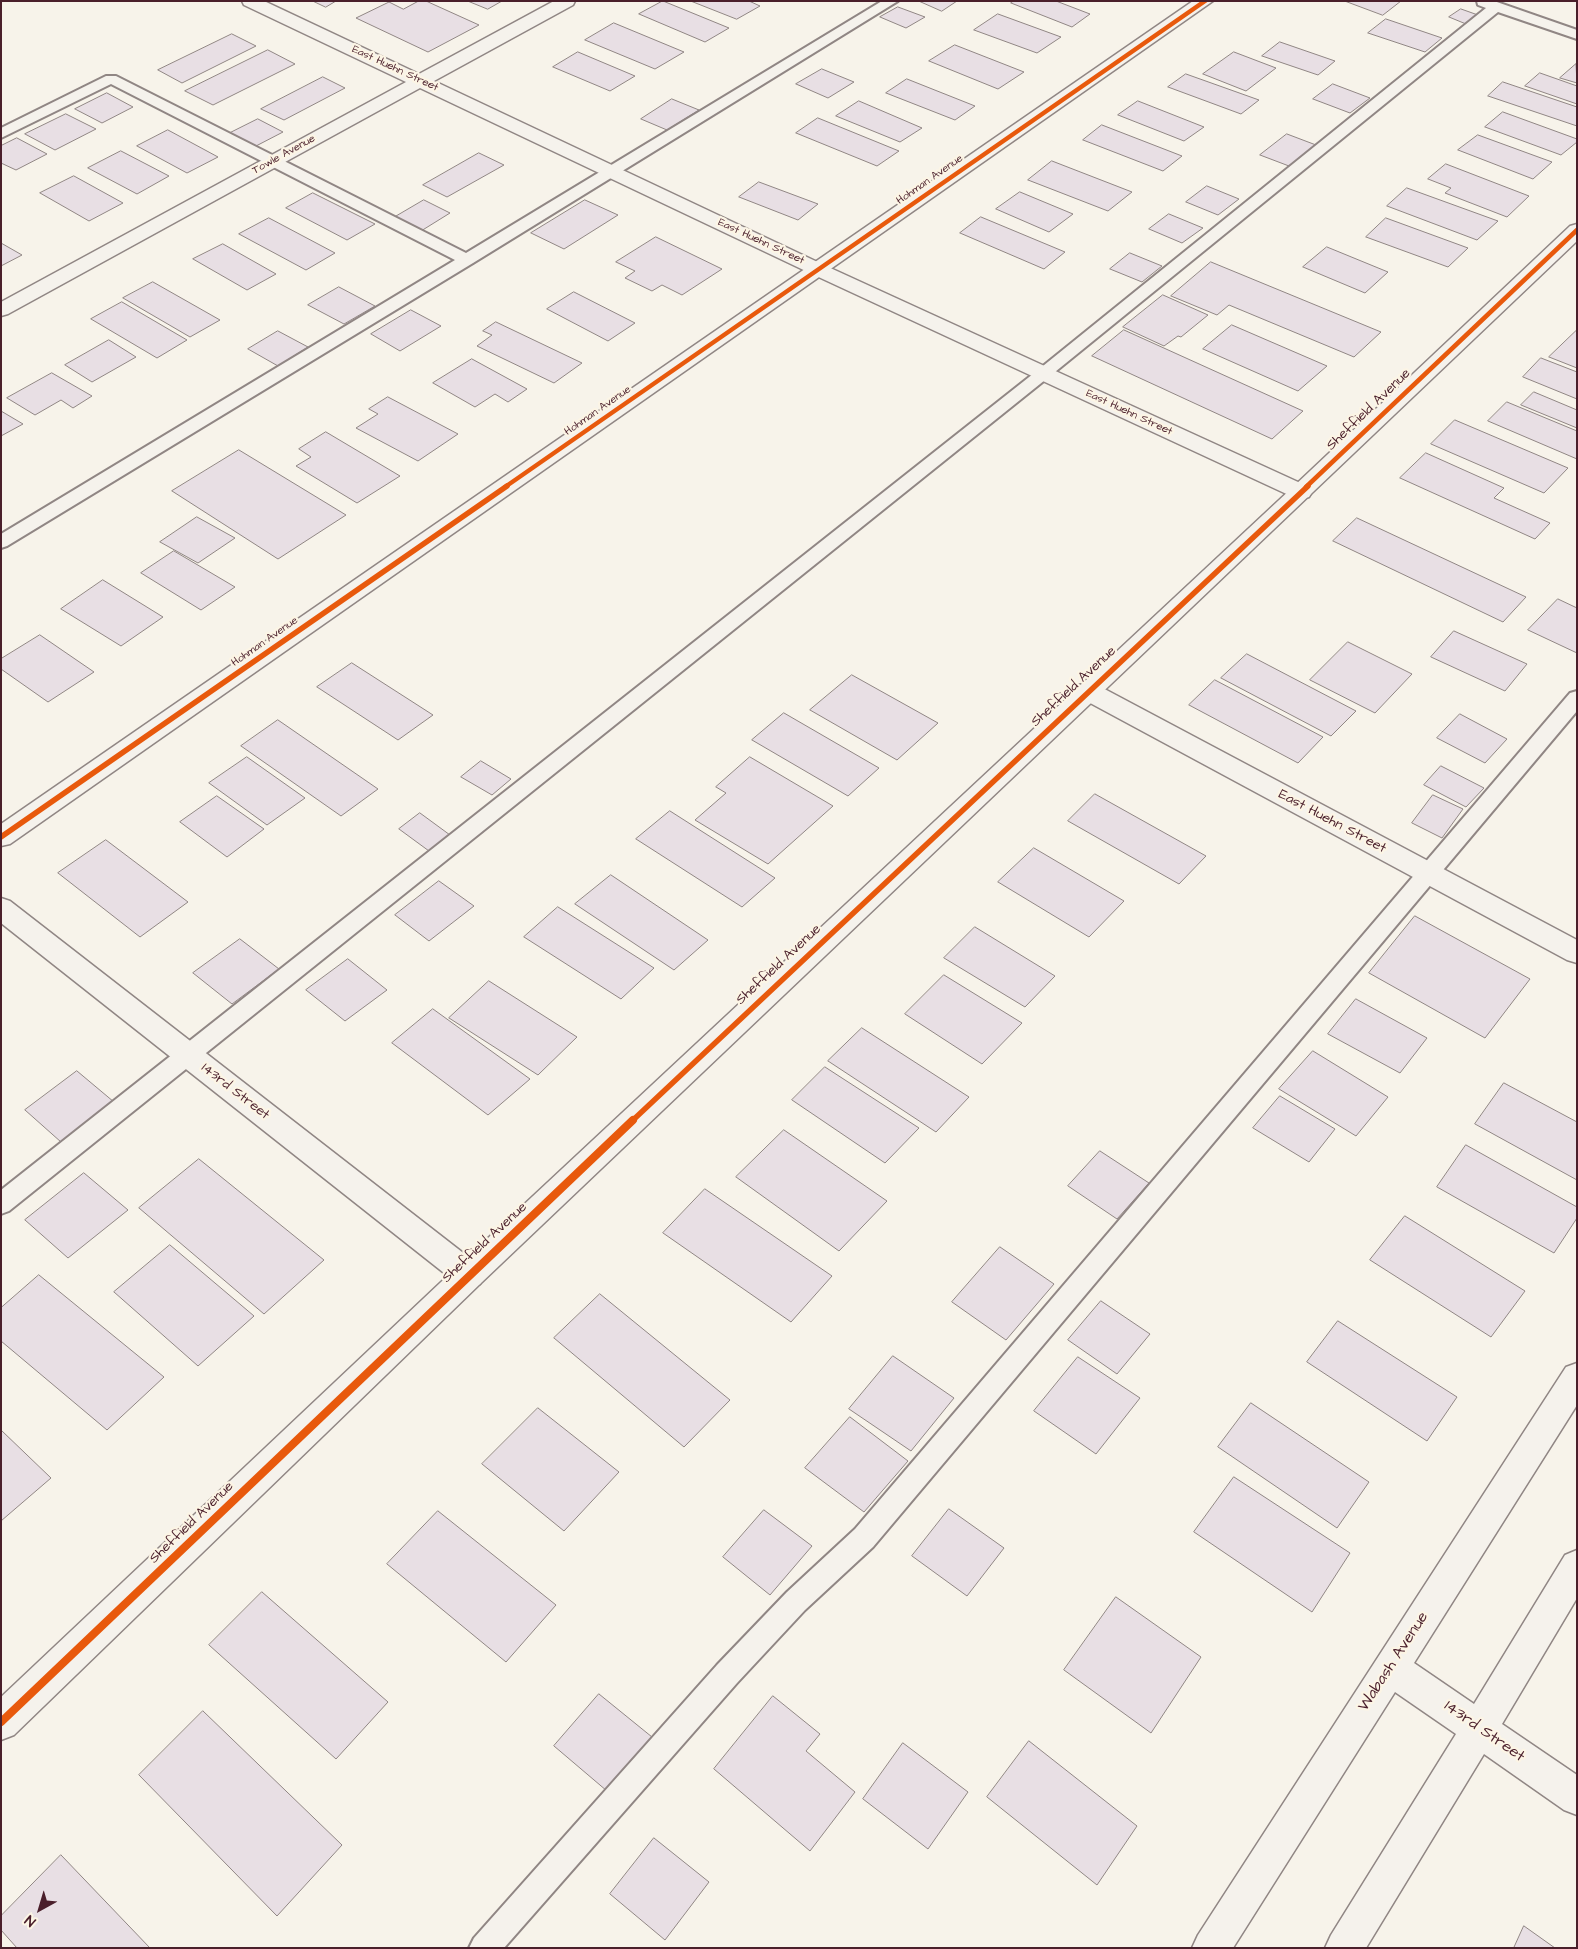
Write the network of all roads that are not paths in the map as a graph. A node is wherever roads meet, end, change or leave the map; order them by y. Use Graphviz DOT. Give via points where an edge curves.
graph roads {
  1 [pos="567,1"];
  2 [pos="892,1"];
  3 [pos="1205,1"];
  4 [pos="259,3"];
  5 [pos="1487,4"];
  6 [pos="1577,35"];
  7 [pos="420,81"];
  8 [pos="1,134"];
  9 [pos="273,161"];
  10 [pos="613,172"];
  11 [pos="1577,230"];
  12 [pos="468,260"];
  13 [pos="819,270"];
  14 [pos="1,310"];
  15 [pos="1044,373"];
  16 [pos="1301,492"];
  17 [pos="1,542"];
  18 [pos="1088,691"];
  19 [pos="1577,698"];
  20 [pos="1,837"];
  21 [pos="1427,873"];
  22 [pos="1,908"];
  23 [pos="1577,953"];
  24 [pos="188,1055"];
  25 [pos="1,1204"];
  26 [pos="469,1275"];
  27 [pos="1577,1377"];
  28 [pos="1577,1566"];
  29 [pos="1390,1667"];
  30 [pos="1,1722"];
  31 [pos="1480,1729"];
  32 [pos="1577,1797"];
  33 [pos="484,1948"];
  34 [pos="1211,1948"];
  35 [pos="1344,1948"];
  1 -- 7 [label="street, Towle Avenue"];
  2 -- 10 [label="lane"];
  3 -- 13 [label="street, Hohman Avenue"];
  4 -- 7 [label="street, East Huehn Street"];
  5 -- 6 [label="lane"];
  5 -- 15 [label="lane"];
  7 -- 9 [label="street, Towle Avenue"];
  7 -- 10 [label="street, East Huehn Street"];
  8 -- 9 [label="lane" via="111,79"];
  9 -- 12 [label="lane"];
  9 -- 14 [label="street, Towle Avenue"];
  10 -- 12 [label="lane"];
  10 -- 13 [label="street, East Huehn Street"];
  11 -- 16 [label="street, Sheffield Avenue"];
  12 -- 17 [label="lane"];
  13 -- 15 [label="street, East Huehn Street"];
  13 -- 20 [label="street, Hohman Avenue"];
  15 -- 16 [label="street, East Huehn Street"];
  15 -- 24 [label="lane"];
  16 -- 18 [label="street, Sheffield Avenue"];
  18 -- 21 [label="street, East Huehn Street"];
  18 -- 26 [label="street, Sheffield Avenue"];
  19 -- 21 [label="lane"];
  21 -- 23 [label="street, East Huehn Street"];
  21 -- 33 [label="lane" via="864,1538 796,1601 727,1674"];
  22 -- 24 [label="street, 143rd Street"];
  24 -- 25 [label="lane"];
  24 -- 26 [label="street, 143rd Street"];
  26 -- 30 [label="street, Sheffield Avenue"];
  27 -- 29 [label="street, Wabash Avenue"];
  28 -- 31 [label="street"];
  29 -- 31 [label="street, 143rd Street"];
  29 -- 34 [label="street, Wabash Avenue"];
  31 -- 32 [label="street, 143rd Street"];
  31 -- 35 [label="street"];
}
